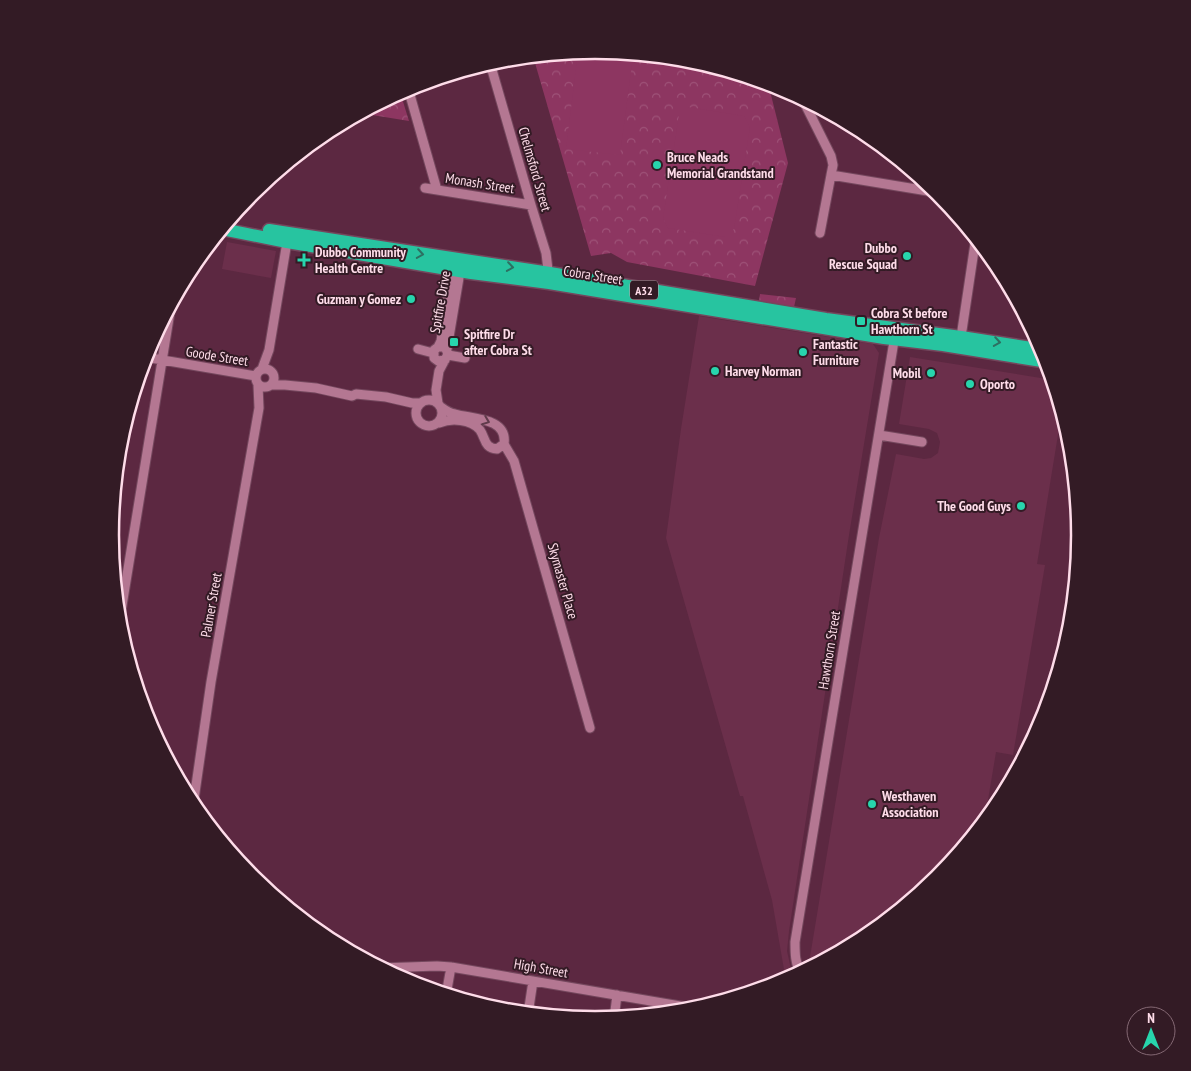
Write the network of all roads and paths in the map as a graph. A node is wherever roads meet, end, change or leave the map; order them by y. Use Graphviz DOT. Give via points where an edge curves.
graph roads {
  1 [pos="492,70"];
  2 [pos="410,96"];
  3 [pos="807,109"];
  4 [pos="832,175"];
  5 [pos="425,188"];
  6 [pos="437,190"];
  7 [pos="925,190"];
  8 [pos="531,205"];
  9 [pos="233,225"];
  10 [pos="820,233"];
  11 [pos="270,234"];
  12 [pos="287,242"];
  13 [pos="977,249"];
  14 [pos="457,265"];
  15 [pos="549,278"];
  16 [pos="167,328"];
  17 [pos="895,334"];
  18 [pos="961,337"];
  19 [pos="1034,348"];
  20 [pos="418,349"];
  21 [pos="966,349"];
  22 [pos="435,352"];
  23 [pos="447,355"];
  24 [pos="465,358"];
  25 [pos="153,359"];
  26 [pos="162,360"];
  27 [pos="1039,361"];
  28 [pos="264,375"];
  29 [pos="270,386"];
  30 [pos="316,388"];
  31 [pos="375,397"];
  32 [pos="422,402"];
  33 [pos="439,405"];
  34 [pos="259,408"];
  35 [pos="416,417"];
  36 [pos="439,423"];
  37 [pos="879,435"];
  38 [pos="922,442"];
  39 [pos="504,444"];
  40 [pos="123,599"];
  41 [pos="590,728"];
  42 [pos="194,792"];
  43 [pos="395,967"];
  44 [pos="451,967"];
  45 [pos="798,967"];
  46 [pos="534,981"];
  47 [pos="447,989"];
  48 [pos="618,995"];
  49 [pos="676,1005"];
  50 [pos="529,1007"];
  51 [pos="615,1011"];
  1 -- 8 [label="street, Chelmsford Street"];
  2 -- 6 [label="street"];
  3 -- 4 [label="street" via="831,156"];
  4 -- 7 [label="street"];
  4 -- 10 [label="street"];
  5 -- 6 [label="street, Monash Street"];
  6 -- 8 [label="street, Monash Street"];
  8 -- 15 [label="street, Chelmsford Street" via="546,253"];
  9 -- 11 [label="highway, Cobra Street / A32"];
  11 -- 12 [label="highway" via="282,234"];
  11 -- 14 [label="highway, Cobra Street / A32, one-way"];
  12 -- 14 [label="highway, Cobra Street / A32"];
  12 -- 28 [label="street, Palmer Street"];
  13 -- 18 [label="street"];
  14 -- 15 [label="highway, Cobra Street / A32"];
  14 -- 22 [label="street, Spitfire Drive" via="441,341"];
  14 -- 23 [label="street, Spitfire Drive"];
  15 -- 17 [label="highway, Cobra Street / A32" via="826,320"];
  16 -- 26 [label="street"];
  17 -- 18 [label="highway, Cobra Street / A32"];
  17 -- 21 [label="highway, Cobra Street / A32"];
  17 -- 37 [label="street, Hawthorn Street"];
  18 -- 19 [label="highway, Cobra Street / A32, one-way"];
  18 -- 21 [label="street"];
  20 -- 22 [label="street"];
  21 -- 27 [label="highway, Cobra Street / A32"];
  22 -- 23 [label="street" via="443,346"];
  22 -- 23 [label="street" via="438,361"];
  22 -- 32 [label="street, Spitfire Drive" via="432,385"];
  23 -- 24 [label="street"];
  23 -- 33 [label="street, Spitfire Drive" via="439,370 436,386"];
  25 -- 26 [label="street, Goode Street"];
  26 -- 28 [label="street, Goode Street"];
  26 -- 40 [label="street"];
  28 -- 29 [label="street, Palmer Street" via="274,382"];
  28 -- 29 [label="street" via="264,387"];
  28 -- 30 [label="street"];
  28 -- 34 [label="street, Palmer Street"];
  29 -- 30 [label="street"];
  29 -- 34 [label="street, Palmer Street"];
  30 -- 31 [label="street" via="345,395"];
  31 -- 32 [label="street"];
  31 -- 35 [label="street" via="405,407"];
  32 -- 33 [label="street" via="431,400"];
  32 -- 35 [label="street"];
  33 -- 36 [label="street" via="442,415"];
  33 -- 39 [label="street, Skymaster Place, one-way" via="451,413 493,423 502,432"];
  34 -- 42 [label="street, Palmer Street"];
  35 -- 36 [label="street" via="428,426"];
  36 -- 39 [label="street" via="450,420 467,422 479,429 489,447 497,449"];
  37 -- 38 [label="street"];
  37 -- 45 [label="street, Hawthorn Street" via="795,942"];
  39 -- 41 [label="street, Skymaster Place" via="514,461"];
  43 -- 44 [label="street, High Street"];
  44 -- 46 [label="street, High Street"];
  44 -- 47 [label="street"];
  46 -- 48 [label="street, High Street"];
  46 -- 50 [label="street"];
  48 -- 49 [label="street, High Street"];
  48 -- 51 [label="street"];
}
